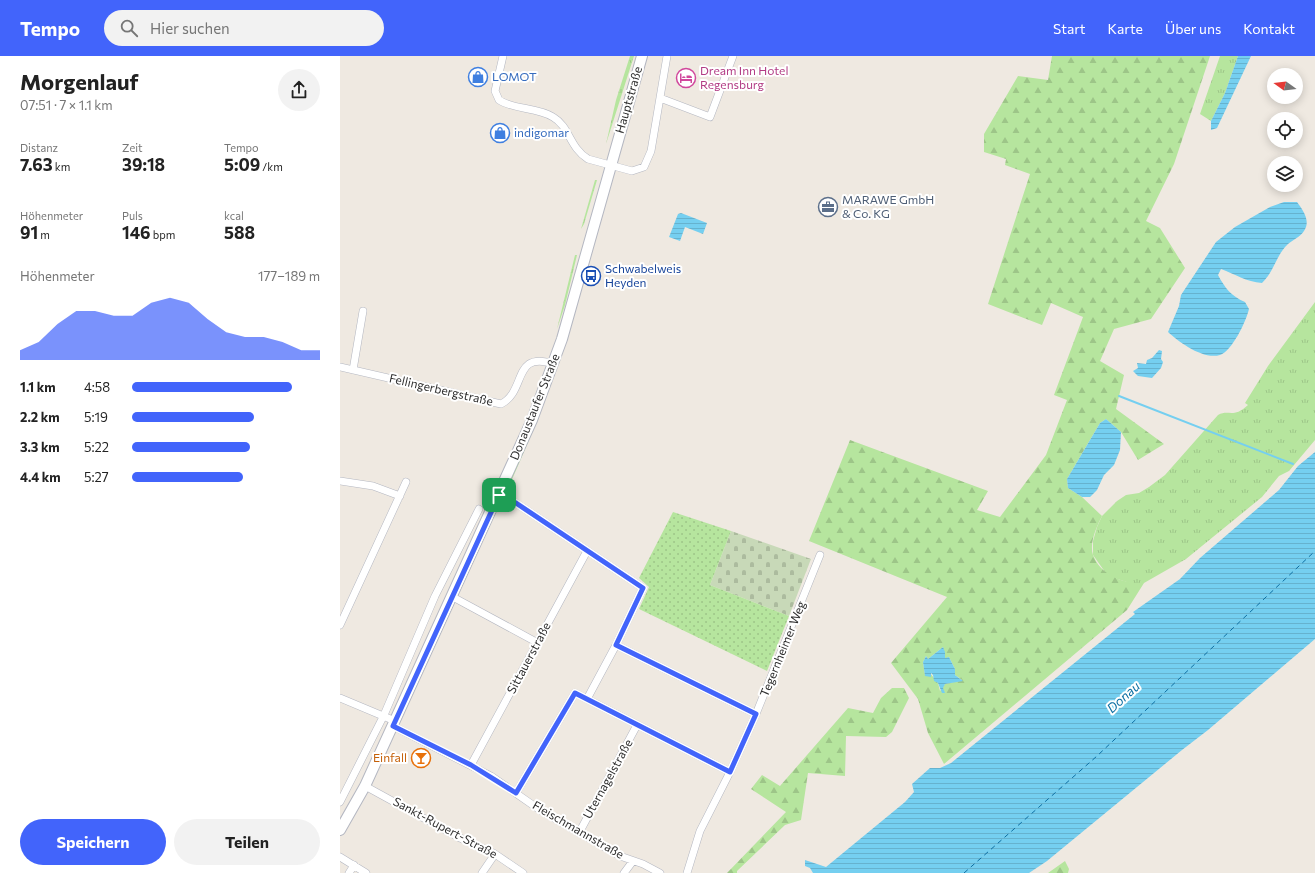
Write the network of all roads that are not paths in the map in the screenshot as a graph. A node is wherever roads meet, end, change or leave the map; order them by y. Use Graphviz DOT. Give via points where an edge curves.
graph roads {
  1 [pos="503,56"];
  2 [pos="642,56"];
  3 [pos="667,56"];
  4 [pos="733,56"];
  5 [pos="660,98"];
  6 [pos="617,145"];
  7 [pos="611,166"];
  8 [pos="363,311"];
  9 [pos="554,364"];
  10 [pos="340,367"];
  11 [pos="353,370"];
  12 [pos="340,481"];
  13 [pos="406,482"];
  14 [pos="499,495"];
  15 [pos="400,496"];
  16 [pos="479,510"];
  17 [pos="587,551"];
  18 [pos="820,556"];
  19 [pos="451,596"];
  20 [pos="340,625"];
  21 [pos="538,643"];
  22 [pos="616,645"];
  23 [pos="340,698"];
  24 [pos="587,699"];
  25 [pos="756,714"];
  26 [pos="384,715"];
  27 [pos="394,723"];
  28 [pos="637,725"];
  29 [pos="471,765"];
  30 [pos="730,772"];
  31 [pos="365,786"];
  32 [pos="516,793"];
  33 [pos="340,802"];
  34 [pos="340,830"];
  35 [pos="579,833"];
  36 [pos="495,854"];
  37 [pos="340,857"];
  38 [pos="633,861"];
  39 [pos="354,865"];
  40 [pos="349,873"];
  41 [pos="366,873"];
  42 [pos="482,873"];
  43 [pos="523,873"];
  44 [pos="624,873"];
  45 [pos="660,873"];
  46 [pos="687,873"];
  1 -- 7 [label="street" via="495,90 499,100 551,116 564,127 582,155"];
  2 -- 6 [label="main road, Hauptstraße"];
  3 -- 5 [label="street"];
  4 -- 5 [label="street" via="710,117"];
  5 -- 7 [label="street" via="651,151 644,167 632,171"];
  6 -- 7 [label="main road, Donaustaufer Straße"];
  7 -- 9 [label="main road, Donaustaufer Straße"];
  8 -- 11 [label="street"];
  9 -- 11 [label="street, Fellingerbergstraße" via="538,360 526,365 511,396 501,404"];
  9 -- 14 [label="main road, Donaustaufer Straße"];
  10 -- 11 [label="street, Fellingerbergstraße"];
  12 -- 15 [label="street" via="373,486"];
  13 -- 15 [label="street"];
  14 -- 17 [label="street" via="516,503"];
  14 -- 19 [label="main road, Donaustaufer Straße"];
  15 -- 20 [label="street"];
  16 -- 26 [label="street" via="436,596"];
  17 -- 21 [label="street, Sittauerstraße"];
  17 -- 22 [label="street" via="643,588"];
  18 -- 25 [label="street, Tegernheimer Weg"];
  19 -- 21 [label="street"];
  19 -- 27 [label="main road, Donaustaufer Straße"];
  21 -- 29 [label="street, Sittauerstraße"];
  22 -- 24 [label="street"];
  22 -- 25 [label="street"];
  23 -- 26 [label="street, Fleischmannstraße"];
  24 -- 28 [label="street"];
  24 -- 32 [label="street" via="575,693"];
  25 -- 30 [label="street, Tegernheimer Weg"];
  26 -- 27 [label="street, Fleischmannstraße"];
  26 -- 33 [label="street"];
  27 -- 29 [label="street, Fleischmannstraße"];
  27 -- 31 [label="main road, Donaustaufer Straße"];
  28 -- 30 [label="street"];
  28 -- 35 [label="street, Uternagelstraße"];
  29 -- 32 [label="street, Fleischmannstraße"];
  30 -- 46 [label="street, Tegernheimer Weg" via="700,831"];
  31 -- 34 [label="main road, Donaustaufer Straße"];
  31 -- 36 [label="street, Sankt-Rupert-Straße" via="458,837"];
  32 -- 35 [label="street, Fleischmannstraße"];
  35 -- 38 [label="street, Fleischmannstraße"];
  36 -- 42 [label="street"];
  36 -- 43 [label="street, Sankt-Rupert-Straße"];
  37 -- 39 [label="street"];
  38 -- 44 [label="street"];
  38 -- 45 [label="street, Fleischmannstraße"];
  39 -- 40 [label="street"];
  39 -- 41 [label="street"];
}
